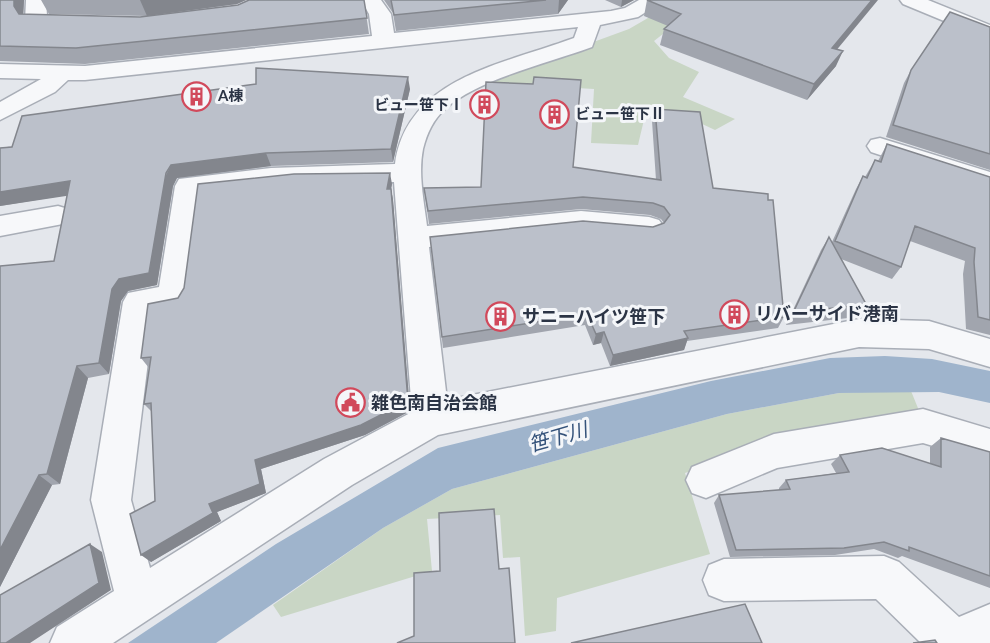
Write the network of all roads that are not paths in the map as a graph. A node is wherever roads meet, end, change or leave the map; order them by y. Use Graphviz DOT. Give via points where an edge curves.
graph roads {
  1 [pos="36,0"];
  2 [pos="371,0"];
  3 [pos="571,0"];
  4 [pos="655,0"];
  5 [pos="910,0"];
  6 [pos="601,18"];
  7 [pos="90,24"];
  8 [pos="990,33"];
  9 [pos="416,38"];
  10 [pos="384,41"];
  11 [pos="304,70"];
  12 [pos="0,71"];
  13 [pos="62,72"];
  14 [pos="0,112"];
  15 [pos="880,146"];
  16 [pos="407,173"];
  17 [pos="990,182"];
  18 [pos="58,216"];
  19 [pos="0,226"];
  20 [pos="649,227"];
  21 [pos="412,237"];
  22 [pos="990,352"];
  23 [pos="431,420"];
  24 [pos="990,446"];
  25 [pos="706,480"];
  26 [pos="724,580"];
  27 [pos="138,602"];
  28 [pos="990,626"];
  29 [pos="88,639"];
  30 [pos="954,643"];
  1 -- 7 [label="street" via="36,22"];
  2 -- 10 [label="street" via="380,14"];
  3 -- 6 [label="street"];
  4 -- 6 [label="street" via="631,13"];
  5 -- 8 [label="street"];
  6 -- 9 [label="street"];
  6 -- 16 [label="street" via="584,42 459,87 434,106 417,128 408,152"];
  9 -- 10 [label="street"];
  9 -- 11 [label="street" via="415,49"];
  10 -- 13 [label="street" via="85,73"];
  12 -- 13 [label="street"];
  13 -- 14 [label="street" via="47,87"];
  15 -- 17 [label="street"];
  16 -- 21 [label="street"];
  16 -- 27 [label="street" via="244,178 189,186 173,298 139,302 111,500"];
  18 -- 19 [label="street"];
  20 -- 21 [label="street" via="581,221"];
  21 -- 23 [label="street"];
  22 -- 23 [label="street" via="929,335 859,333"];
  23 -- 27 [label="street" via="338,472"];
  24 -- 25 [label="street" via="923,426 774,451"];
  26 -- 30 [label="street" via="884,577"];
  27 -- 29 [label="street"];
  28 -- 30 [label="street"];
}
